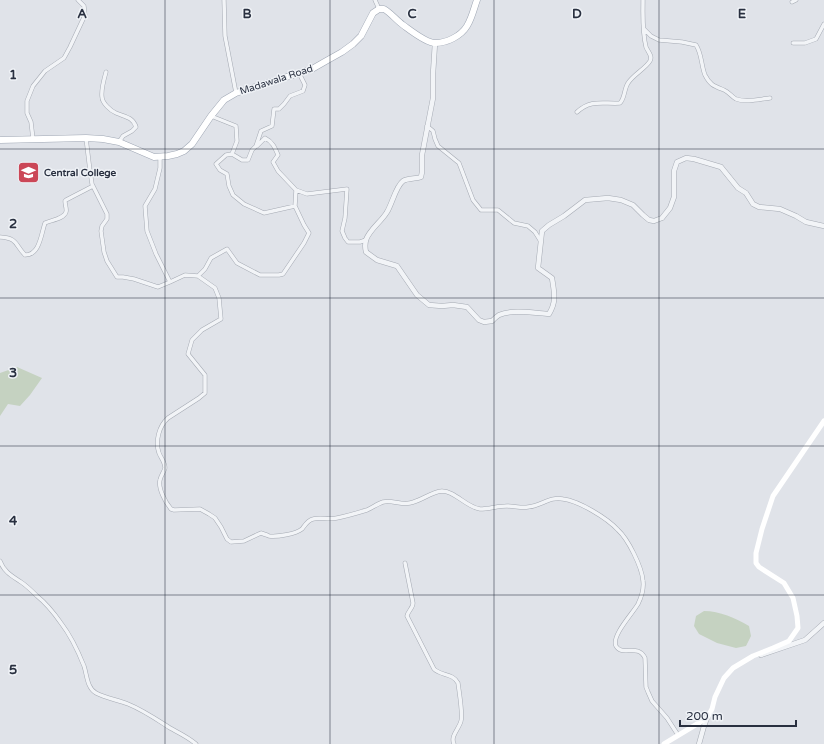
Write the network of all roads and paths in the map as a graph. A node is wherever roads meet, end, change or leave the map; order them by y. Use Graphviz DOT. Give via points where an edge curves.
graph roads {
  1 [pos="78,0"];
  2 [pos="224,0"];
  3 [pos="375,0"];
  4 [pos="477,0"];
  5 [pos="643,0"];
  6 [pos="379,9"];
  7 [pos="824,24"];
  8 [pos="644,29"];
  9 [pos="435,43"];
  10 [pos="793,43"];
  11 [pos="106,72"];
  12 [pos="299,73"];
  13 [pos="236,93"];
  14 [pos="770,98"];
  15 [pos="577,112"];
  16 [pos="211,116"];
  17 [pos="427,126"];
  18 [pos="86,138"];
  19 [pos="33,139"];
  20 [pos="0,140"];
  21 [pos="119,142"];
  22 [pos="256,146"];
  23 [pos="232,154"];
  24 [pos="160,156"];
  25 [pos="93,186"];
  26 [pos="296,190"];
  27 [pos="295,206"];
  28 [pos="824,226"];
  29 [pos="0,237"];
  30 [pos="366,240"];
  31 [pos="540,240"];
  32 [pos="198,276"];
  33 [pos="170,282"];
  34 [pos="824,421"];
  35 [pos="0,561"];
  36 [pos="405,563"];
  37 [pos="824,623"];
  38 [pos="753,656"];
  39 [pos="707,718"];
  40 [pos="678,735"];
  41 [pos="196,744"];
  42 [pos="454,744"];
  43 [pos="664,744"];
  44 [pos="699,744"];
  1 -- 19 [label="street" via="84,6 85,15 70,47 64,58 45,72 33,86 27,101"];
  2 -- 13 [label="street" via="225,36"];
  3 -- 6 [label="street"];
  4 -- 9 [label="main road" via="462,32"];
  5 -- 8 [label="street"];
  6 -- 9 [label="main road" via="384,9 408,29"];
  6 -- 12 [label="main road, Madawala Road" via="373,13 361,36 353,44 312,69"];
  7 -- 10 [label="street" via="816,39 805,43"];
  8 -- 14 [label="street" via="659,40 696,45 710,83 734,98 749,101"];
  8 -- 15 [label="street" via="651,59 627,84 622,101 590,104"];
  9 -- 17 [label="street" via="433,98"];
  11 -- 21 [label="street" via="101,96 103,101 116,113 134,122 136,127"];
  12 -- 13 [label="main road, Madawala Road"];
  12 -- 22 [label="street" via="305,85 303,91 290,96 279,109 274,109 272,126 261,131"];
  13 -- 16 [label="main road, Madawala Road" via="224,100"];
  16 -- 23 [label="street" via="236,126 237,141"];
  16 -- 24 [label="main road, Madawala Road" via="189,148 177,154"];
  17 -- 30 [label="street" via="421,177 404,180 398,185 387,212"];
  17 -- 31 [label="street" via="433,131 438,146 460,163 472,200 481,210 498,210 514,223 528,226"];
  18 -- 19 [label="main road, Madawala Road"];
  18 -- 21 [label="main road, Madawala Road" via="103,138"];
  18 -- 25 [label="street"];
  19 -- 20 [label="main road, Madawala Road"];
  21 -- 24 [label="main road, Madawala Road" via="154,157"];
  22 -- 23 [label="street" via="248,160 242,160"];
  22 -- 26 [label="street" via="265,138 270,141 278,155 274,162 278,171"];
  23 -- 27 [label="street" via="226,155 216,164 227,174 233,195 239,200 264,213"];
  24 -- 33 [label="street" via="155,189 145,206 147,231"];
  25 -- 29 [label="street" via="66,200 66,214 45,223 41,240 34,253 25,255 13,240"];
  25 -- 33 [label="street" via="107,214 101,231 104,252 117,277 123,276 158,287"];
  26 -- 27 [label="street"];
  26 -- 30 [label="street" via="307,194 347,189 342,231 348,242"];
  27 -- 32 [label="street" via="309,233 282,274 260,275 237,263 227,250 211,258"];
  28 -- 31 [label="street" via="806,222 780,209 759,207 753,204 721,167 686,158 677,162 674,171 674,197 662,218 649,220 633,205 620,200 585,200 549,225 542,232"];
  30 -- 31 [label="street" via="366,252 377,260 397,266 417,295 429,305 466,307 484,322 492,321 506,313 549,314 554,306 555,296 552,278 538,268"];
  32 -- 33 [label="street" via="185,275"];
  32 -- 40 [label="street" via="215,288 219,298 221,319 202,330 192,340 188,354 205,375 205,392 168,418 160,429 157,445 165,469 160,486 170,509 200,509 215,518 229,540 235,542 261,533 270,536 293,533 314,519 330,520 367,510 384,502 410,503 442,491 480,509 528,507 558,498 577,503 608,521 618,530 639,565 644,585 641,596 615,642 618,649 638,651 643,655 648,692"];
  34 -- 38 [label="main road" via="774,496 756,553 756,563 759,567 784,583 793,598 798,628 789,641"];
  35 -- 41 [label="street" via="9,575 49,606 61,622 79,655 93,690 99,695 122,701 141,710"];
  36 -- 42 [label="street" via="413,602 407,616 434,669 452,676 458,683 462,716 453,736"];
  37 -- 38 [label="street" via="804,640"];
  38 -- 39 [label="main road" via="733,668 724,678"];
  39 -- 40 [label="main road"];
  39 -- 44 [label="street"];
  40 -- 43 [label="main road"];
}
